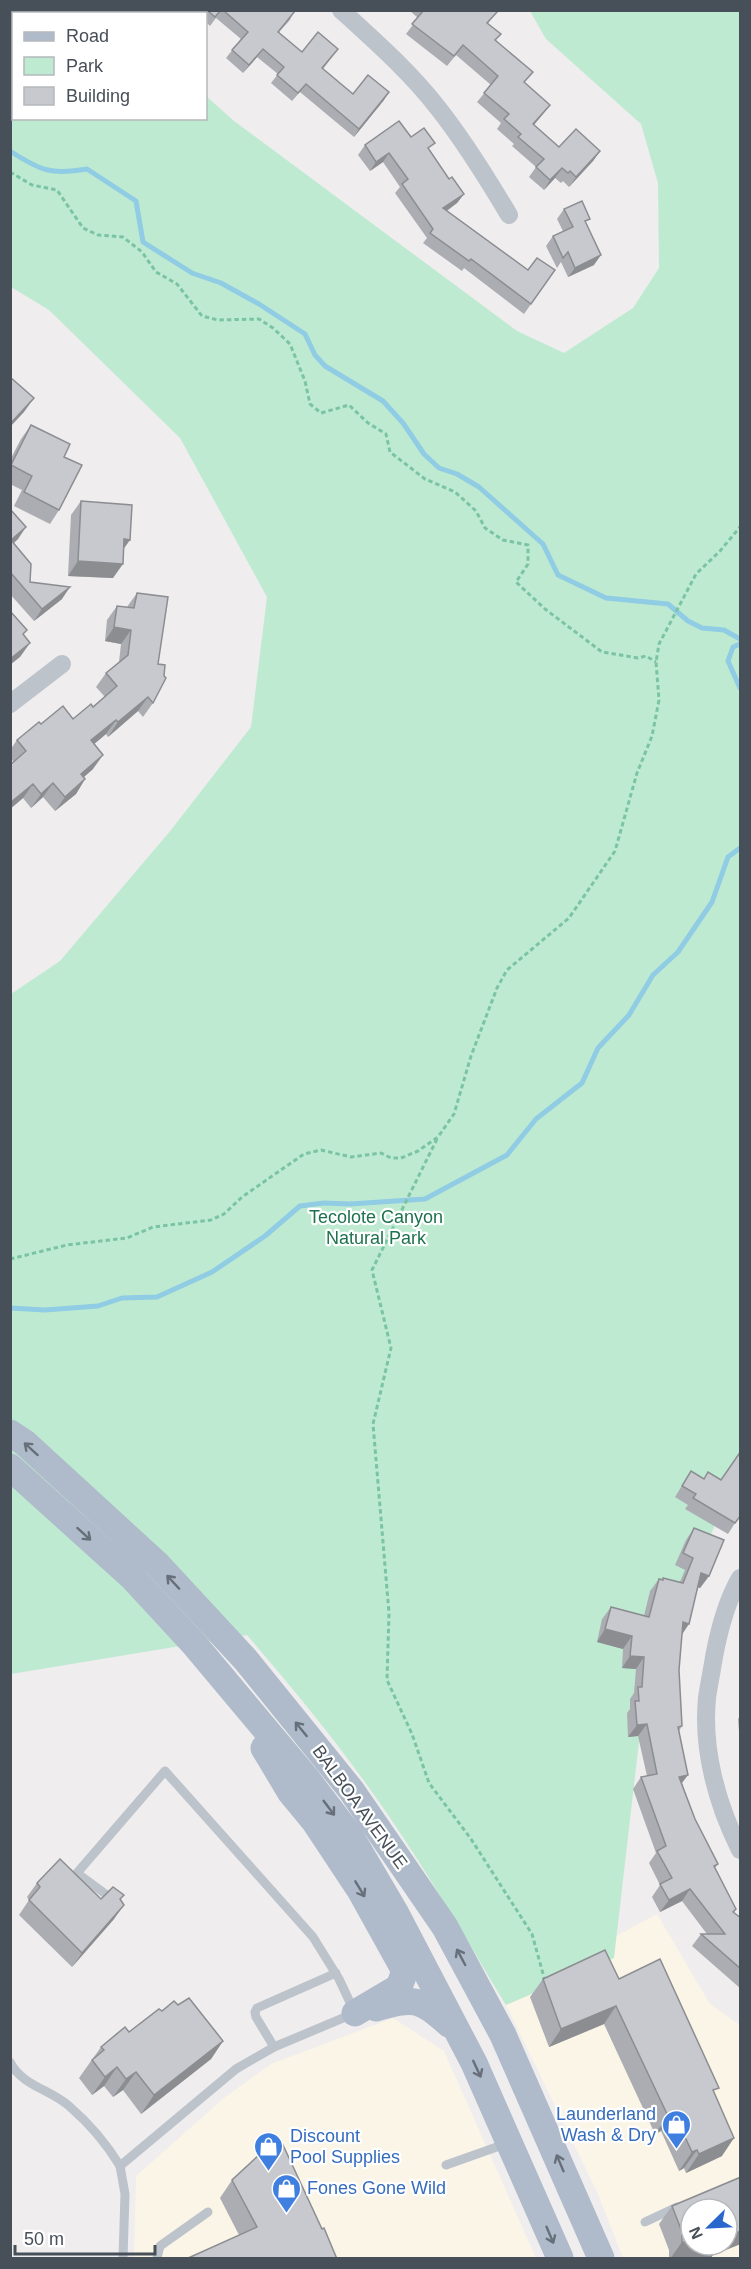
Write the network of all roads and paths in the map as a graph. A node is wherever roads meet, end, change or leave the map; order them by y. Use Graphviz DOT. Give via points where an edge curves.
graph roads {
  1 [pos="341,10"];
  2 [pos="10,172"];
  3 [pos="508,215"];
  4 [pos="741,527"];
  5 [pos="656,662"];
  6 [pos="62,664"];
  7 [pos="10,704"];
  8 [pos="438,1137"];
  9 [pos="10,1259"];
  10 [pos="10,1433"];
  11 [pos="10,1467"];
  12 [pos="741,1578"];
  13 [pos="213,1665"];
  14 [pos="741,1850"];
  15 [pos="118,1904"];
  16 [pos="336,1973"];
  17 [pos="546,1983"];
  18 [pos="355,2013"];
  19 [pos="456,2030"];
  20 [pos="274,2047"];
  21 [pos="10,2062"];
  22 [pos="510,2142"];
  23 [pos="446,2165"];
  24 [pos="120,2166"];
  25 [pos="679,2206"];
  26 [pos="208,2212"];
  27 [pos="645,2222"];
  28 [pos="123,2259"];
  29 [pos="157,2259"];
  30 [pos="560,2259"];
  31 [pos="601,2259"];
  1 -- 3 [label="street" via="387,52 437,107 480,166"];
  2 -- 5 [label="path" via="32,185 57,190 83,228 123,237 142,252 156,272 177,284 202,316 218,320 259,319 273,328 290,344 310,404 321,413 349,405 386,434 390,452 425,479 455,492 476,511 485,528 503,540 528,545 528,564 516,582 545,609 602,651 646,656"];
  4 -- 5 [label="path" via="696,574 659,644"];
  5 -- 8 [label="path" via="659,700 652,736 615,851 569,918 507,970 471,1056 454,1114"];
  6 -- 7 [label="street"];
  8 -- 9 [label="path" via="401,1158 381,1153 351,1157 321,1150 304,1154 242,1197 224,1215"];
  8 -- 17 [label="path" via="372,1270 391,1347 373,1425 389,1613 387,1680 429,1783 471,1839 532,1934"];
  31 -- 10 [label="main road, BALBOA AVENUE, one-way" via="494,2017 446,1927 351,1790 245,1659 157,1564"];
  11 -- 13 [label="main road, BALBOA AVENUE, one-way" via="133,1578"];
  12 -- 14 [label="street" via="732,1592 718,1636 707,1700 708,1745 715,1784"];
  13 -- 18 [label="main road, one-way" via="291,1793 360,1890 405,1971 399,1987"];
  13 -- 19 [label="main road, BALBOA AVENUE, one-way" via="351,1837"];
  15 -- 16 [label="lane" via="77,1873 165,1771 313,1937"];
  16 -- 18 [label="lane"];
  16 -- 20 [label="lane" via="257,2008 256,2017"];
  18 -- 19 [label="main road" via="406,2000 427,2006"];
  18 -- 20 [label="lane"];
  19 -- 22 [label="main road, BALBOA AVENUE, one-way"];
  20 -- 24 [label="lane" via="236,2069"];
  21 -- 24 [label="lane" via="22,2077 68,2105 104,2141"];
  22 -- 23 [label="lane"];
  22 -- 30 [label="main road, BALBOA AVENUE, one-way"];
  24 -- 28 [label="lane" via="125,2194"];
  25 -- 27 [label="lane"];
  26 -- 29 [label="lane" via="160,2246"];
}
